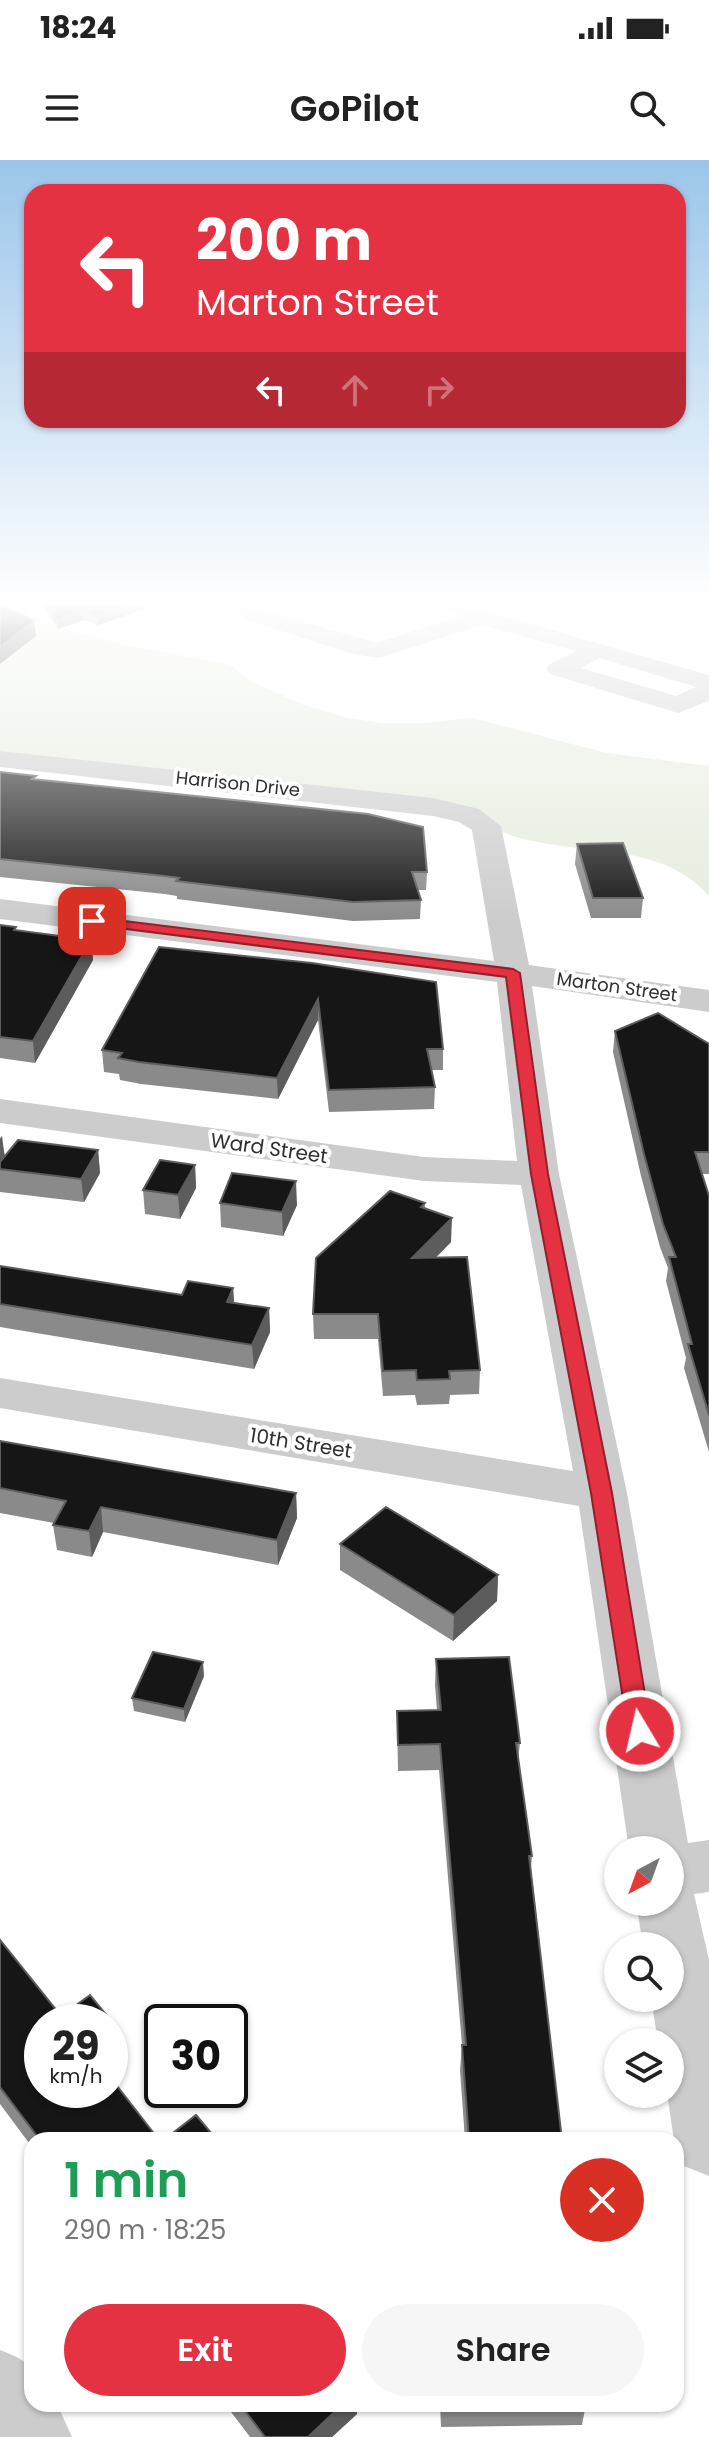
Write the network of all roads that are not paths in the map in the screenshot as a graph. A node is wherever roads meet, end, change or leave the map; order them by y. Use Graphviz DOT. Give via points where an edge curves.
graph roads {
  1 [pos="0,759"];
  2 [pos="0,909"];
  3 [pos="513,973"];
  4 [pos="709,1001"];
  5 [pos="0,1111"];
  6 [pos="539,1174"];
  7 [pos="0,1393"];
  8 [pos="602,1493"];
  9 [pos="657,1836"];
  10 [pos="709,1866"];
  11 [pos="684,1869"];
  12 [pos="669,1916"];
  13 [pos="709,2142"];
  14 [pos="0,2388"];
  15 [pos="33,2437"];
  1 -- 3 [label="street, Harrison Drive" via="433,807 475,817 489,834"];
  2 -- 3 [label="street, Marton Street"];
  3 -- 4 [label="street, Marton Street"];
  3 -- 6 [label="street"];
  5 -- 6 [label="street, Ward Street" via="424,1169"];
  6 -- 8 [label="street"];
  7 -- 8 [label="street, 10th Street"];
  8 -- 9 [label="street"];
  10 -- 11 [label="street"];
  12 -- 13 [label="street"];
  14 -- 15 [label="street"];
}
